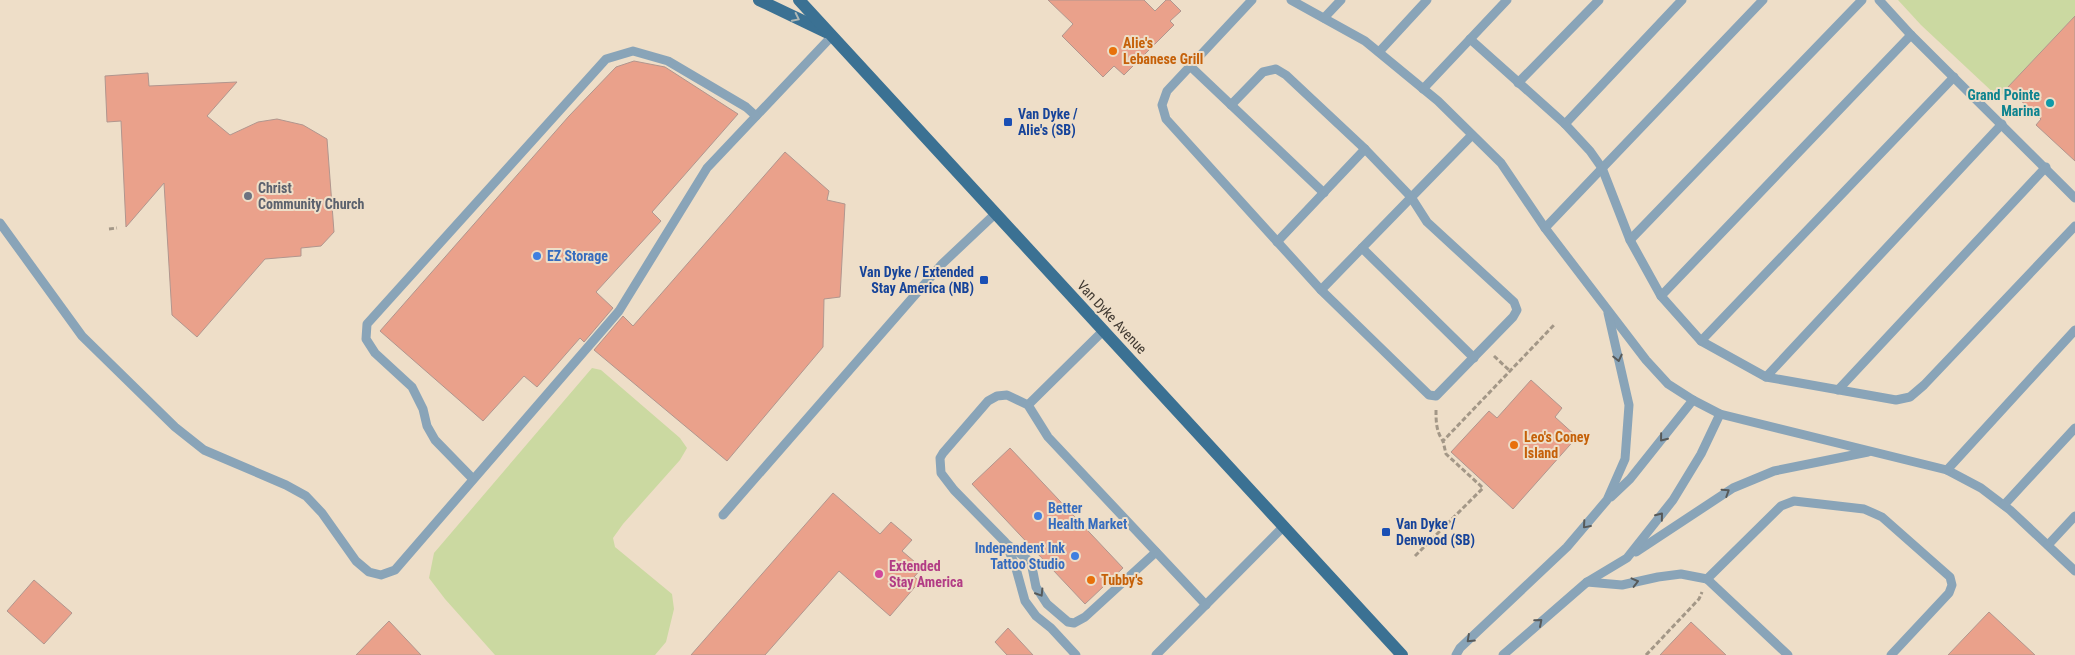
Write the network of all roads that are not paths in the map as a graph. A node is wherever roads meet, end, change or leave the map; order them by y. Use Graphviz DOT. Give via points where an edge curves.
graph roads {
  1 [pos="759,0"];
  2 [pos="799,0"];
  3 [pos="1252,0"];
  4 [pos="1291,0"];
  5 [pos="1341,0"];
  6 [pos="1426,0"];
  7 [pos="1507,0"];
  8 [pos="1599,0"];
  9 [pos="1682,0"];
  10 [pos="1763,0"];
  11 [pos="1862,0"];
  12 [pos="1879,0"];
  13 [pos="1324,18"];
  14 [pos="1911,34"];
  15 [pos="832,36"];
  16 [pos="1470,40"];
  17 [pos="1379,52"];
  18 [pos="1190,66"];
  19 [pos="1954,77"];
  20 [pos="1518,83"];
  21 [pos="1423,89"];
  22 [pos="1231,105"];
  23 [pos="756,116"];
  24 [pos="1565,124"];
  25 [pos="2002,124"];
  26 [pos="1472,135"];
  27 [pos="1365,149"];
  28 [pos="2046,167"];
  29 [pos="1602,168"];
  30 [pos="1324,193"];
  31 [pos="1411,197"];
  32 [pos="2075,198"];
  33 [pos="995,214"];
  34 [pos="0,223"];
  35 [pos="2075,226"];
  36 [pos="1545,228"];
  37 [pos="1630,240"];
  38 [pos="1277,242"];
  39 [pos="1362,248"];
  40 [pos="1321,290"];
  41 [pos="1660,296"];
  42 [pos="1607,311"];
  43 [pos="1104,330"];
  44 [pos="2075,330"];
  45 [pos="1701,341"];
  46 [pos="1474,358"];
  47 [pos="1766,377"];
  48 [pos="1838,390"];
  49 [pos="1693,400"];
  50 [pos="1028,405"];
  51 [pos="1720,414"];
  52 [pos="2075,428"];
  53 [pos="1872,451"];
  54 [pos="1947,470"];
  55 [pos="473,479"];
  56 [pos="1607,500"];
  57 [pos="2004,505"];
  58 [pos="723,515"];
  59 [pos="2075,516"];
  60 [pos="1284,526"];
  61 [pos="1004,542"];
  62 [pos="2048,545"];
  63 [pos="1156,552"];
  64 [pos="1627,558"];
  65 [pos="2075,571"];
  66 [pos="1708,579"];
  67 [pos="1587,582"];
  68 [pos="1206,605"];
  69 [pos="1895,654"];
  70 [pos="1076,655"];
  71 [pos="1156,655"];
  72 [pos="1402,655"];
  73 [pos="1456,655"];
  74 [pos="1503,655"];
  75 [pos="1788,655"];
  1 -- 15 [label="main road, one-way"];
  2 -- 15 [label="main road, Van Dyke Avenue"];
  3 -- 18 [label="lane"];
  4 -- 13 [label="lane"];
  5 -- 13 [label="lane"];
  6 -- 17 [label="lane"];
  7 -- 16 [label="lane"];
  8 -- 20 [label="lane"];
  9 -- 24 [label="lane"];
  10 -- 29 [label="lane"];
  11 -- 37 [label="lane"];
  12 -- 14 [label="lane"];
  13 -- 17 [label="lane"];
  14 -- 19 [label="lane"];
  14 -- 41 [label="lane"];
  15 -- 23 [label="lane"];
  15 -- 33 [label="main road, Van Dyke Avenue"];
  16 -- 20 [label="lane"];
  16 -- 21 [label="lane"];
  17 -- 21 [label="lane"];
  18 -- 22 [label="lane"];
  18 -- 38 [label="lane" via="1168,91 1162,105 1166,119"];
  19 -- 25 [label="lane"];
  19 -- 45 [label="lane"];
  20 -- 24 [label="lane"];
  21 -- 26 [label="lane"];
  22 -- 27 [label="lane" via="1263,72 1276,69"];
  22 -- 30 [label="lane"];
  23 -- 55 [label="lane" via="707,168 619,310"];
  23 -- 55 [label="lane" via="668,61 633,51 606,59 367,324 366,339 375,353 412,387 424,409 426,426 435,440"];
  24 -- 29 [label="lane"];
  25 -- 28 [label="lane"];
  25 -- 47 [label="lane"];
  26 -- 31 [label="lane"];
  26 -- 36 [label="lane" via="1500,163"];
  27 -- 30 [label="lane"];
  27 -- 31 [label="lane"];
  28 -- 32 [label="lane"];
  28 -- 48 [label="lane"];
  29 -- 36 [label="lane"];
  29 -- 37 [label="lane"];
  30 -- 38 [label="lane"];
  31 -- 39 [label="lane"];
  31 -- 46 [label="lane" via="1427,222 1514,302 1517,310 1513,317"];
  33 -- 43 [label="main road, Van Dyke Avenue"];
  33 -- 58 [label="lane" via="942,264"];
  34 -- 55 [label="lane" via="82,336 175,427 204,450 306,496 356,561 369,572 381,575 396,570"];
  35 -- 48 [label="lane" via="1910,397 1896,400"];
  36 -- 42 [label="lane"];
  37 -- 41 [label="lane"];
  38 -- 40 [label="lane"];
  39 -- 40 [label="lane"];
  39 -- 46 [label="lane"];
  40 -- 46 [label="lane" via="1429,395 1436,396"];
  41 -- 45 [label="lane"];
  42 -- 49 [label="lane" via="1663,378"];
  42 -- 56 [label="lane, one-way" via="1629,405 1625,459"];
  43 -- 50 [label="lane"];
  43 -- 60 [label="main road, Van Dyke Avenue"];
  44 -- 54 [label="lane"];
  45 -- 47 [label="lane"];
  47 -- 48 [label="lane"];
  49 -- 51 [label="lane"];
  49 -- 56 [label="lane, one-way" via="1630,479"];
  50 -- 61 [label="lane" via="1007,395 997,396 988,402 940,458 939,466 946,480"];
  50 -- 63 [label="lane" via="1048,437"];
  51 -- 53 [label="lane"];
  64 -- 51 [label="lane, one-way" via="1673,500 1701,454"];
  52 -- 57 [label="lane"];
  53 -- 54 [label="lane"];
  64 -- 53 [label="lane, one-way" via="1733,488 1774,471"];
  54 -- 57 [label="lane" via="1982,488"];
  56 -- 73 [label="lane, one-way" via="1566,547"];
  57 -- 62 [label="lane"];
  59 -- 62 [label="lane"];
  60 -- 68 [label="lane"];
  60 -- 72 [label="main road, Van Dyke Avenue"];
  61 -- 63 [label="lane, one-way" via="1031,562 1039,594 1068,622 1074,623 1085,617"];
  61 -- 70 [label="lane" via="1015,565 1025,601"];
  62 -- 65 [label="lane"];
  63 -- 68 [label="lane"];
  64 -- 67 [label="lane"];
  67 -- 66 [label="lane, one-way" via="1622,585 1681,574"];
  66 -- 69 [label="lane" via="1781,506 1794,502 1864,509 1882,517 1915,545 1950,577 1952,585 1949,593"];
  66 -- 75 [label="lane"];
  74 -- 67 [label="lane, one-way"];
  68 -- 71 [label="lane"];
}
